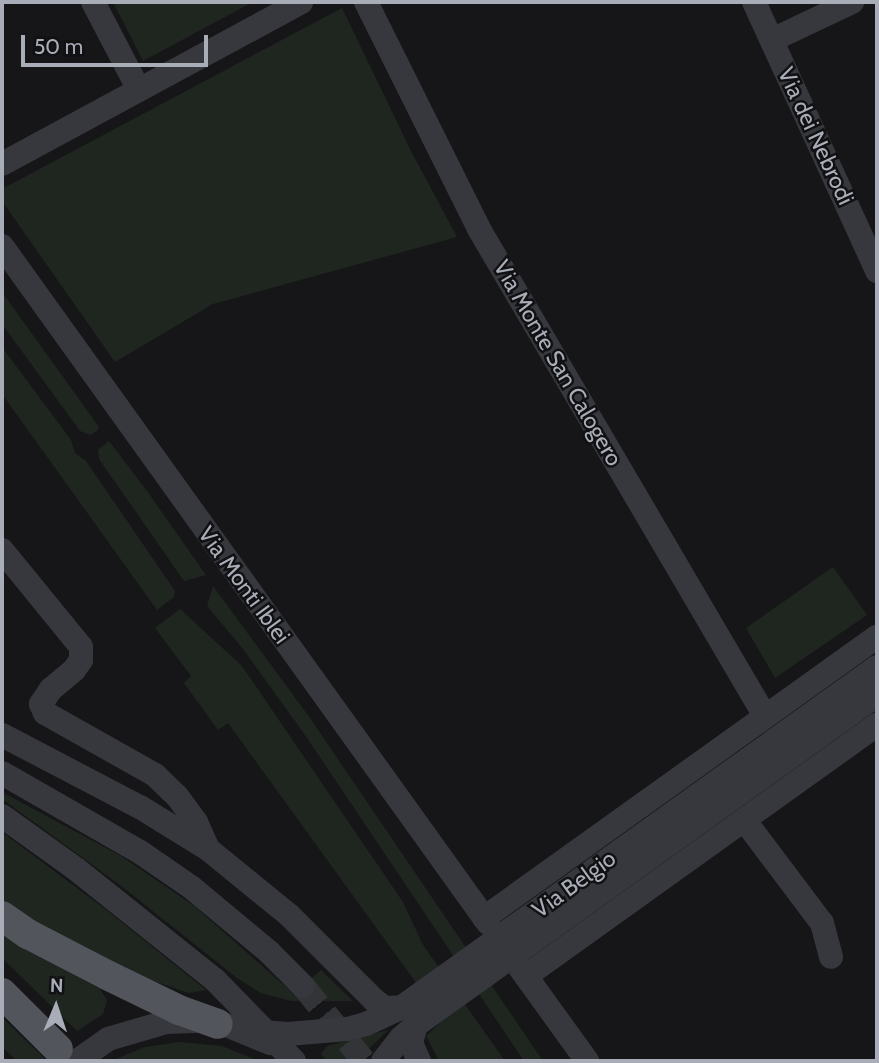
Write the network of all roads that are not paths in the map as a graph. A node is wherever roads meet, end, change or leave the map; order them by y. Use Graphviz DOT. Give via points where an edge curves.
graph roads {
  1 [pos="93,2"];
  2 [pos="301,2"];
  3 [pos="366,2"];
  4 [pos="754,2"];
  5 [pos="852,2"];
  6 [pos="772,40"];
  7 [pos="139,90"];
  8 [pos="2,164"];
  9 [pos="2,246"];
  10 [pos="877,271"];
  11 [pos="2,550"];
  12 [pos="877,637"];
  13 [pos="877,667"];
  14 [pos="877,695"];
  15 [pos="765,716"];
  16 [pos="877,725"];
  17 [pos="2,735"];
  18 [pos="2,773"];
  19 [pos="2,816"];
  20 [pos="745,821"];
  21 [pos="208,849"];
  22 [pos="2,916"];
  23 [pos="486,921"];
  24 [pos="831,957"];
  25 [pos="303,986"];
  26 [pos="2,993"];
  27 [pos="409,1016"];
  28 [pos="244,1029"];
  29 [pos="68,1055"];
  30 [pos="293,1061"];
  31 [pos="383,1061"];
  32 [pos="419,1061"];
  33 [pos="587,1061"];
  1 -- 7 [label="street"];
  2 -- 7 [label="street"];
  3 -- 15 [label="street, Via Monte San Calogero" via="480,229"];
  4 -- 6 [label="street, Via dei Nebrodi"];
  5 -- 6 [label="street"];
  6 -- 10 [label="street, Via dei Nebrodi"];
  7 -- 8 [label="street"];
  9 -- 23 [label="street, Via Monti Iblei"];
  11 -- 21 [label="street" via="81,647 81,660 74,670 41,704 45,713 155,775 196,822"];
  12 -- 15 [label="street, Via Belgio"];
  13 -- 27 [label="street, Via Belgio, bridge"];
  14 -- 27 [label="street, Via Belgio, bridge"];
  15 -- 23 [label="street, Via Belgio"];
  16 -- 20 [label="street, Via Belgio"];
  17 -- 21 [label="street" via="140,807"];
  18 -- 25 [label="street" via="191,887"];
  19 -- 28 [label="street" via="215,980"];
  20 -- 24 [label="street" via="822,923"];
  20 -- 33 [label="street, Via Belgio" via="523,972"];
  21 -- 27 [label="street" via="289,915 374,1000"];
  22 -- 28 [label="main road" via="28,934 179,1010"];
  26 -- 29 [label="main road"];
  27 -- 28 [label="street, Via Belgio" via="347,1029"];
  27 -- 31 [label="street, Via Belgio" via="401,1038"];
  27 -- 32 [label="street" via="411,1043"];
  28 -- 29 [label="street, Via Belgio" via="166,1022 126,1031"];
  28 -- 30 [label="street"];
}
